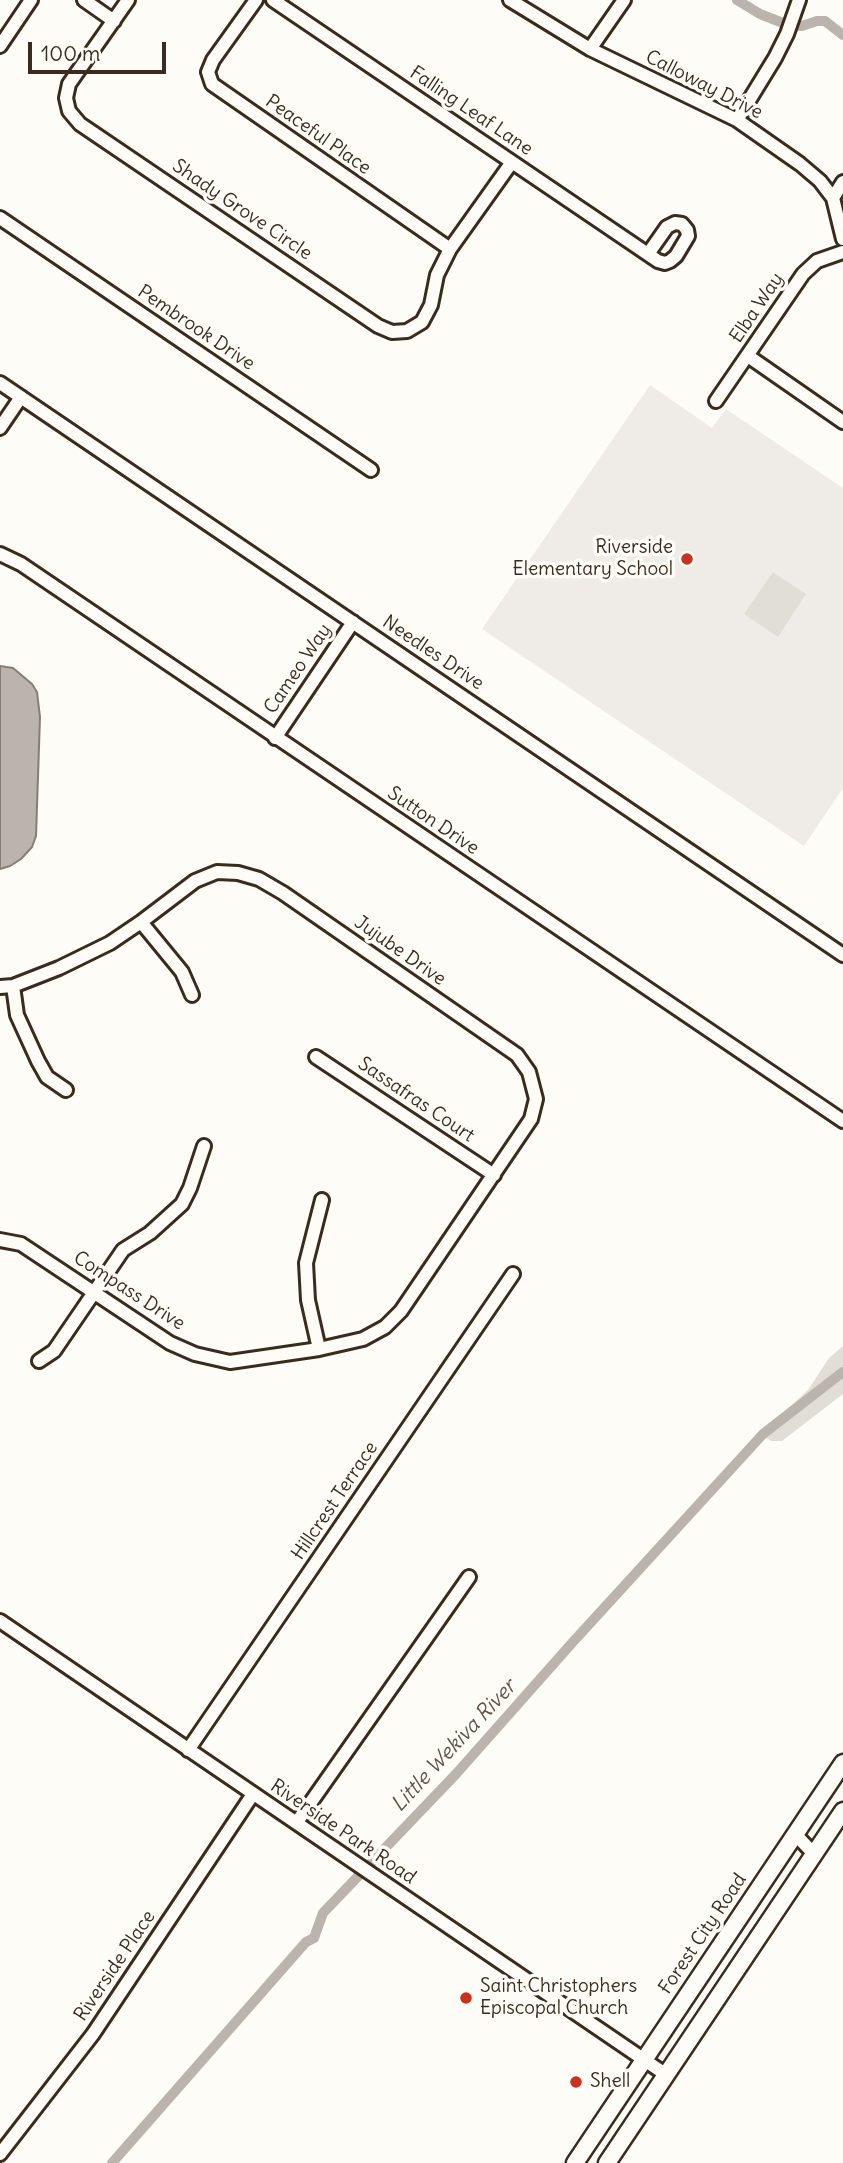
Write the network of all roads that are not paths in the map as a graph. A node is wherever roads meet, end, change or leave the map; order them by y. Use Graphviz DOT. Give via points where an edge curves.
graph roads {
  1 [pos="31,0"];
  2 [pos="84,0"];
  3 [pos="256,0"];
  4 [pos="273,0"];
  5 [pos="510,0"];
  6 [pos="624,0"];
  7 [pos="799,0"];
  8 [pos="122,2"];
  9 [pos="114,21"];
  10 [pos="0,46"];
  11 [pos="590,49"];
  12 [pos="737,120"];
  13 [pos="512,162"];
  14 [pos="843,182"];
  15 [pos="833,198"];
  16 [pos="0,218"];
  17 [pos="843,239"];
  18 [pos="450,249"];
  19 [pos="843,252"];
  20 [pos="648,254"];
  21 [pos="748,356"];
  22 [pos="0,383"];
  23 [pos="21,397"];
  24 [pos="716,401"];
  25 [pos="843,422"];
  26 [pos="0,428"];
  27 [pos="371,470"];
  28 [pos="0,554"];
  29 [pos="353,622"];
  30 [pos="275,738"];
  31 [pos="141,922"];
  32 [pos="843,955"];
  33 [pos="6,986"];
  34 [pos="192,995"];
  35 [pos="316,1057"];
  36 [pos="66,1090"];
  37 [pos="843,1121"];
  38 [pos="204,1146"];
  39 [pos="494,1175"];
  40 [pos="321,1200"];
  41 [pos="0,1240"];
  42 [pos="513,1274"];
  43 [pos="94,1292"];
  44 [pos="319,1349"];
  45 [pos="39,1361"];
  46 [pos="469,1577"];
  47 [pos="0,1621"];
  48 [pos="188,1750"];
  49 [pos="843,1763"];
  50 [pos="253,1794"];
  51 [pos="843,1811"];
  52 [pos="297,1822"];
  53 [pos="795,1834"];
  54 [pos="814,1854"];
  55 [pos="644,2058"];
  56 [pos="665,2074"];
  57 [pos="0,2154"];
  58 [pos="575,2163"];
  59 [pos="607,2163"];
  1 -- 10 [label="street"];
  2 -- 9 [label="street"];
  3 -- 18 [label="street, Peaceful Place" via="213,60 208,72 212,84"];
  4 -- 13 [label="street, Falling Leaf Lane"];
  5 -- 11 [label="street, Calloway Drive"];
  6 -- 11 [label="street"];
  7 -- 12 [label="street" via="775,58"];
  8 -- 9 [label="street"];
  9 -- 18 [label="street, Shady Grove Circle" via="69,84 69,111 80,124 183,194 392,332 407,331 422,322"];
  11 -- 12 [label="street, Calloway Drive"];
  12 -- 15 [label="street, Calloway Drive" via="800,164"];
  13 -- 18 [label="street"];
  13 -- 20 [label="street, Falling Leaf Lane"];
  14 -- 15 [label="street"];
  15 -- 17 [label="street, Calloway Drive"];
  16 -- 27 [label="street, Pembrook Drive"];
  19 -- 21 [label="street, Elba Way" via="817,261 803,274"];
  21 -- 24 [label="street, Elba Way"];
  21 -- 25 [label="street"];
  22 -- 23 [label="street, Needles Drive"];
  23 -- 26 [label="street"];
  23 -- 29 [label="street, Needles Drive"];
  28 -- 30 [label="street, Sutton Drive"];
  29 -- 30 [label="street, Cameo Way"];
  29 -- 32 [label="street, Needles Drive"];
  30 -- 37 [label="street, Sutton Drive"];
  31 -- 33 [label="street, Jujube Drive" via="59,968"];
  31 -- 34 [label="street" via="181,972"];
  31 -- 39 [label="street, Jujube Drive" via="195,881 217,872 259,879 517,1055 529,1072 536,1099 531,1119"];
  33 -- 36 [label="street" via="47,1077"];
  35 -- 39 [label="street, Sassafras Court"];
  38 -- 43 [label="street" via="181,1204 123,1251"];
  39 -- 44 [label="street, Compass Drive" via="401,1311 385,1327 363,1339"];
  40 -- 44 [label="street" via="306,1263 308,1300"];
  41 -- 43 [label="street, Compass Drive" via="21,1244"];
  42 -- 48 [label="street, Hillcrest Terrace"];
  43 -- 44 [label="street, Compass Drive" via="170,1343 195,1354 230,1362"];
  43 -- 45 [label="street" via="54,1351"];
  46 -- 52 [label="street"];
  47 -- 48 [label="street, Riverside Park Road"];
  48 -- 50 [label="street, Riverside Park Road"];
  49 -- 53 [label="main road, Forest City Road"];
  50 -- 52 [label="street, Riverside Park Road"];
  50 -- 57 [label="street, Riverside Place" via="93,2034"];
  51 -- 54 [label="main road"];
  52 -- 55 [label="street, Riverside Park Road"];
  53 -- 54 [label="street"];
  53 -- 55 [label="main road, Forest City Road"];
  54 -- 56 [label="main road"];
  55 -- 56 [label="street, Riverside Park Road"];
  55 -- 58 [label="main road, Forest City Road"];
  56 -- 59 [label="main road"];
}
